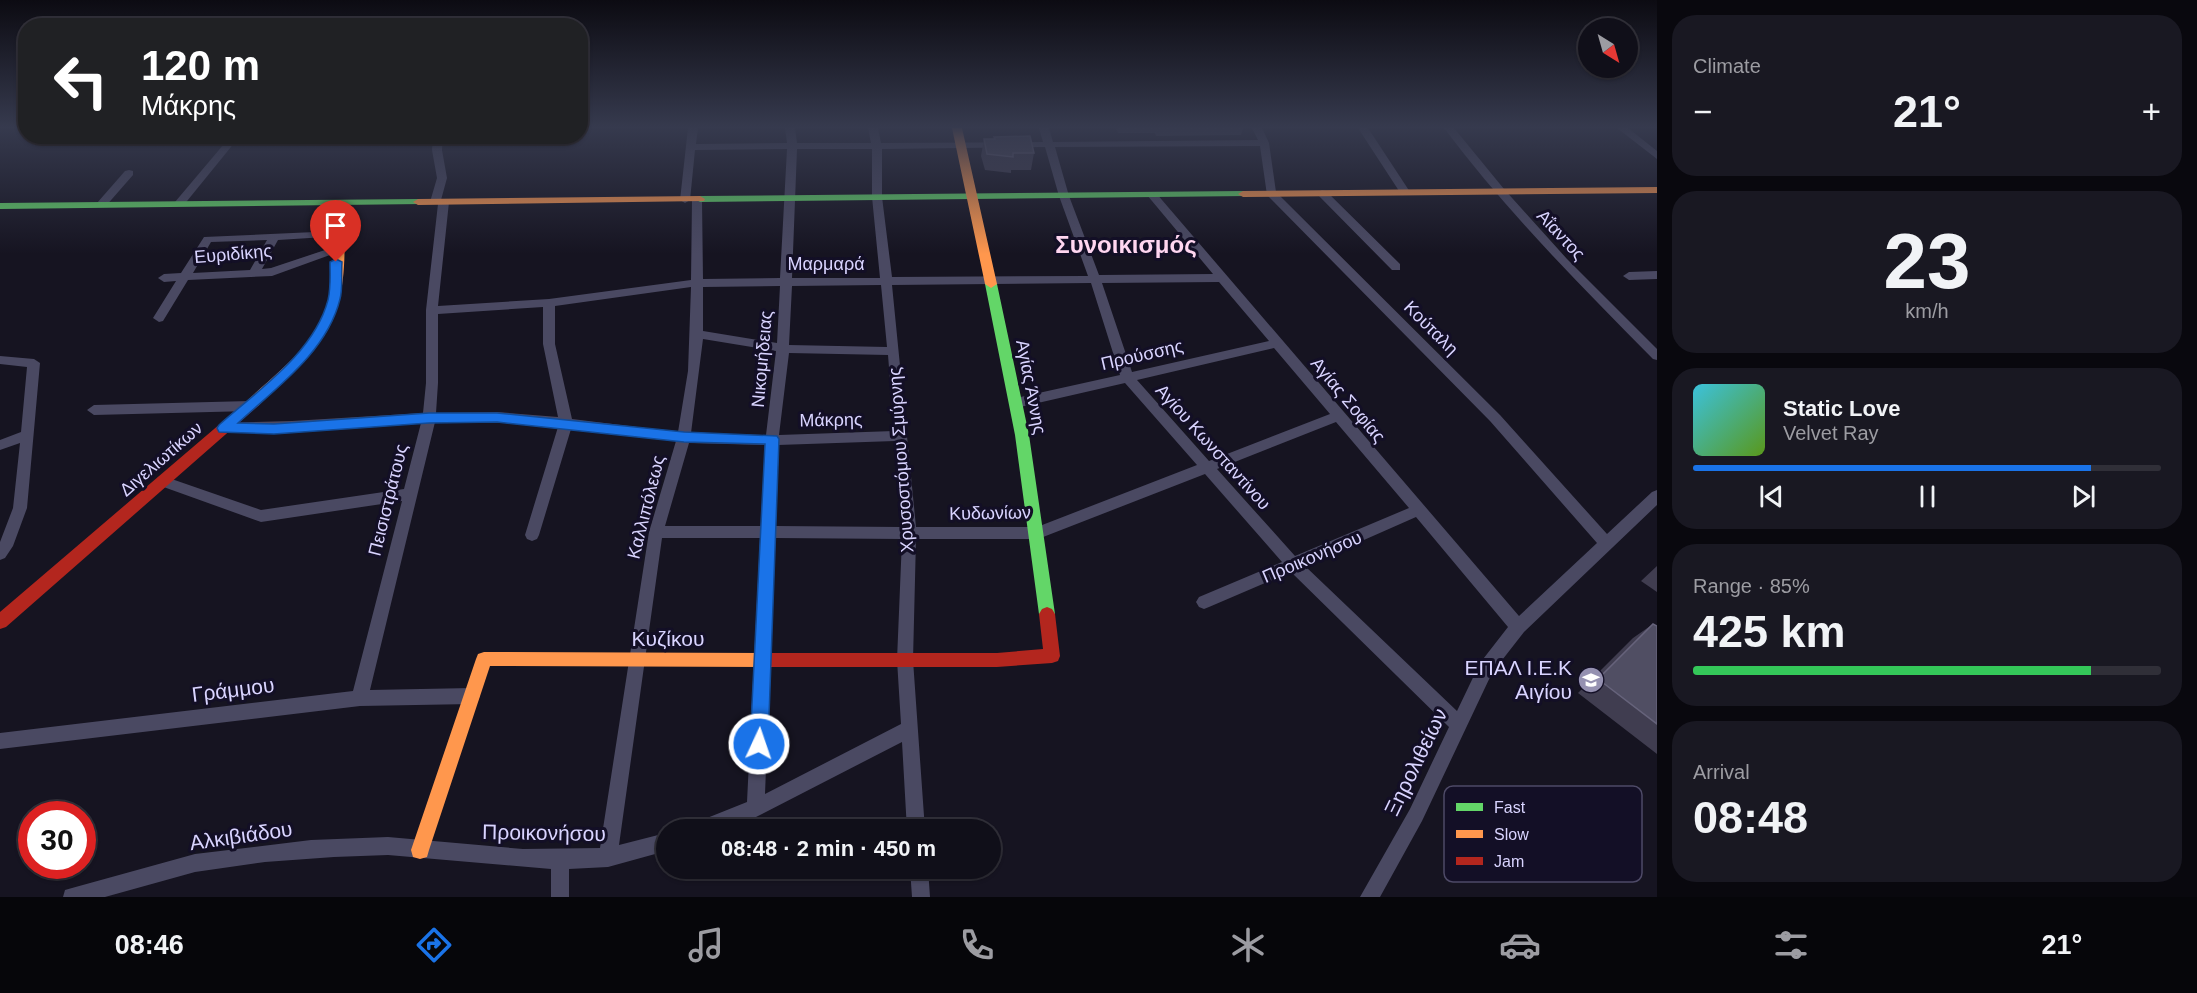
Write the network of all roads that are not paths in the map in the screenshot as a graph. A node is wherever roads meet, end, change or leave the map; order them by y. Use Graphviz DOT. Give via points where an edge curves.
graph roads {
  1 [pos="207,170"];
  2 [pos="441,170"];
  3 [pos="690,170"];
  4 [pos="790,170"];
  5 [pos="877,170"];
  6 [pos="965,170"];
  7 [pos="1056,170"];
  8 [pos="1268,170"];
  9 [pos="1390,170"];
  10 [pos="1483,170"];
  11 [pos="129,173"];
  12 [pos="1657,190"];
  13 [pos="1500,191"];
  14 [pos="1405,192"];
  15 [pos="1271,193"];
  16 [pos="1322,193"];
  17 [pos="1152,195"];
  18 [pos="970,196"];
  19 [pos="1064,196"];
  20 [pos="877,197"];
  21 [pos="788,198"];
  22 [pos="691,200"];
  23 [pos="439,202"];
  24 [pos="340,203"];
  25 [pos="179,204"];
  26 [pos="101,205"];
  27 [pos="0,206"];
  28 [pos="338,234"];
  29 [pos="275,236"];
  30 [pos="337,249"];
  31 [pos="1396,267"];
  32 [pos="254,273"];
  33 [pos="1657,275"];
  34 [pos="1629,276"];
  35 [pos="184,277"];
  36 [pos="164,278"];
  37 [pos="1220,278"];
  38 [pos="1095,279"];
  39 [pos="991,280"];
  40 [pos="785,282"];
  41 [pos="886,282"];
  42 [pos="696,283"];
  43 [pos="549,303"];
  44 [pos="432,310"];
  45 [pos="159,318"];
  46 [pos="697,334"];
  47 [pos="1277,343"];
  48 [pos="783,348"];
  49 [pos="894,351"];
  50 [pos="1657,356"];
  51 [pos="0,360"];
  52 [pos="1127,377"];
  53 [pos="1016,403"];
  54 [pos="250,406"];
  55 [pos="94,410"];
  56 [pos="1338,416"];
  57 [pos="429,418"];
  58 [pos="566,423"];
  59 [pos="224,428"];
  60 [pos="27,435"];
  61 [pos="900,436"];
  62 [pos="684,437"];
  63 [pos="772,439"];
  64 [pos="0,445"];
  65 [pos="1207,468"];
  66 [pos="163,481"];
  67 [pos="410,494"];
  68 [pos="1657,496"];
  69 [pos="1419,510"];
  70 [pos="768,531"];
  71 [pos="656,532"];
  72 [pos="909,533"];
  73 [pos="1038,533"];
  74 [pos="531,535"];
  75 [pos="1606,543"];
  76 [pos="0,554"];
  77 [pos="1294,565"];
  78 [pos="1204,602"];
  79 [pos="0,622"];
  80 [pos="1518,627"];
  81 [pos="1052,656"];
  82 [pos="637,660"];
  83 [pos="763,660"];
  84 [pos="905,660"];
  85 [pos="472,696"];
  86 [pos="360,698"];
  87 [pos="1459,725"];
  88 [pos="909,729"];
  89 [pos="0,741"];
  90 [pos="756,808"];
  91 [pos="727,819"];
  92 [pos="915,819"];
  93 [pos="656,845"];
  94 [pos="420,850"];
  95 [pos="608,858"];
  96 [pos="560,859"];
  97 [pos="920,879"];
  98 [pos="72,897"];
  99 [pos="560,897"];
  100 [pos="921,897"];
  101 [pos="1369,897"];
  1 -- 25 [label="street"];
  2 -- 23 [label="street, Πεισιστράτους"];
  3 -- 22 [label="street, Καλλιπόλεως"];
  4 -- 21 [label="street, Νικομήδειας"];
  5 -- 20 [label="street, Χρυσοστόμου Σμύρνης"];
  6 -- 18 [label="main road, Αγίας Άννης"];
  7 -- 19 [label="street, Αγίου Κωνσταντίνου"];
  8 -- 15 [label="street"];
  9 -- 14 [label="street"];
  10 -- 13 [label="street, Αΐαντος"];
  11 -- 26 [label="street"];
  12 -- 13 [label="main road"];
  13 -- 14 [label="main road"];
  13 -- 50 [label="street, Αΐαντος" via="1563,262"];
  14 -- 16 [label="main road"];
  15 -- 16 [label="main road"];
  15 -- 17 [label="main road"];
  15 -- 75 [label="street, Κούταλη" via="1495,418"];
  16 -- 31 [label="street"];
  17 -- 19 [label="main road"];
  17 -- 37 [label="street, Αγίας Σοφίας"];
  18 -- 19 [label="main road"];
  18 -- 20 [label="main road"];
  18 -- 39 [label="main road, Αγίας Άννης"];
  19 -- 38 [label="street, Αγίου Κωνσταντίνου"];
  20 -- 21 [label="main road"];
  20 -- 41 [label="street, Χρυσοστόμου Σμύρνης"];
  21 -- 22 [label="main road"];
  21 -- 40 [label="street, Νικομήδειας"];
  22 -- 23 [label="main road"];
  22 -- 42 [label="street, Καλλιπόλεως"];
  23 -- 24 [label="main road"];
  23 -- 44 [label="street, Πεισιστράτους"];
  24 -- 25 [label="main road"];
  24 -- 28 [label="main road, Διγελιωτίκων"];
  25 -- 26 [label="main road"];
  26 -- 27 [label="main road"];
  28 -- 29 [label="street"];
  28 -- 30 [label="main road, Διγελιωτίκων"];
  29 -- 32 [label="street"];
  29 -- 35 [label="street" via="208,238"];
  30 -- 32 [label="street, Ευριδίκης" via="272,272"];
  30 -- 54 [label="main road, Διγελιωτίκων" via="334,298 327,319 302,355"];
  32 -- 35 [label="street, Ευριδίκης"];
  33 -- 34 [label="street"];
  35 -- 36 [label="street, Ευριδίκης"];
  35 -- 45 [label="street"];
  37 -- 38 [label="street, Μαρμαρά"];
  37 -- 47 [label="street, Αγίας Σοφίας"];
  38 -- 39 [label="street, Μαρμαρά"];
  38 -- 52 [label="street, Αγίου Κωνσταντίνου"];
  39 -- 41 [label="street, Μαρμαρά"];
  39 -- 53 [label="main road, Αγίας Άννης"];
  40 -- 41 [label="street, Μαρμαρά"];
  40 -- 42 [label="street, Μαρμαρά"];
  40 -- 48 [label="street, Νικομήδειας"];
  41 -- 49 [label="street, Χρυσοστόμου Σμύρνης"];
  42 -- 43 [label="street, Μαρμαρά"];
  42 -- 46 [label="street, Καλλιπόλεως"];
  43 -- 44 [label="street, Μαρμαρά"];
  43 -- 58 [label="street" via="549,344"];
  44 -- 57 [label="street, Πεισιστράτους"];
  46 -- 48 [label="street"];
  46 -- 62 [label="street, Καλλιπόλεως"];
  47 -- 52 [label="street, Προύσσης"];
  47 -- 56 [label="street, Αγίας Σοφίας"];
  48 -- 49 [label="street"];
  48 -- 63 [label="street, Νικομήδειας"];
  49 -- 61 [label="street, Χρυσοστόμου Σμύρνης"];
  51 -- 60 [label="street" via="34,363"];
  52 -- 53 [label="street, Προύσσης"];
  52 -- 65 [label="street, Αγίου Κωνσταντίνου"];
  53 -- 73 [label="main road, Αγίας Άννης"];
  54 -- 55 [label="street"];
  54 -- 59 [label="main road, Διγελιωτίκων"];
  56 -- 65 [label="street, Κυδωνίων"];
  56 -- 69 [label="street, Αγίας Σοφίας"];
  57 -- 58 [label="street, Μάκρης" via="497,417"];
  57 -- 59 [label="street, Μάκρης" via="274,429"];
  57 -- 67 [label="street, Πεισιστράτους"];
  58 -- 62 [label="street, Μάκρης"];
  58 -- 74 [label="street"];
  59 -- 66 [label="main road, Διγελιωτίκων"];
  60 -- 64 [label="street"];
  60 -- 76 [label="street" via="20,508"];
  61 -- 63 [label="street, Μάκρης"];
  61 -- 72 [label="street, Χρυσοστόμου Σμύρνης"];
  62 -- 63 [label="street, Μάκρης"];
  62 -- 71 [label="street, Καλλιπόλεως"];
  63 -- 70 [label="street, Νικομήδειας"];
  65 -- 73 [label="street, Κυδωνίων"];
  65 -- 77 [label="street, Αγίου Κωνσταντίνου"];
  66 -- 67 [label="street" via="261,516"];
  66 -- 79 [label="main road, Διγελιωτίκων"];
  67 -- 86 [label="street, Πεισιστράτους"];
  68 -- 75 [label="street, Ξηρολιθείων"];
  69 -- 77 [label="street, Προικονήσου"];
  69 -- 80 [label="street, Αγίας Σοφίας"];
  70 -- 71 [label="street, Κυδωνίων"];
  70 -- 72 [label="street, Κυδωνίων"];
  70 -- 83 [label="street, Νικομήδειας"];
  71 -- 82 [label="street, Καλλιπόλεως"];
  72 -- 73 [label="street, Κυδωνίων"];
  72 -- 84 [label="street, Χρυσοστόμου Σμύρνης"];
  73 -- 81 [label="main road, Αγίας Άννης"];
  75 -- 80 [label="street, Ξηρολιθείων"];
  77 -- 78 [label="street, Προικονήσου"];
  77 -- 87 [label="street, Αγίου Κωνσταντίνου"];
  80 -- 87 [label="street, Ξηρολιθείων" via="1486,668"];
  81 -- 84 [label="main road, Κυζίκου"];
  82 -- 83 [label="main road, Κυζίκου"];
  82 -- 85 [label="main road, Κυζίκου" via="484,659"];
  82 -- 95 [label="street, Καλλιπόλεως"];
  83 -- 84 [label="main road, Κυζίκου"];
  83 -- 90 [label="street, Νικομήδειας"];
  84 -- 88 [label="street, Χρυσοστόμου Σμύρνης"];
  85 -- 86 [label="street, Γράμμου"];
  85 -- 94 [label="main road, Κυζίκου"];
  86 -- 89 [label="street, Γράμμου"];
  87 -- 101 [label="street, Ξηρολιθείων" via="1416,815"];
  88 -- 90 [label="street"];
  88 -- 92 [label="street, Χρυσοστόμου Σμύρνης"];
  90 -- 91 [label="street"];
  93 -- 95 [label="street, Προικονήσου"];
  94 -- 96 [label="street, Προικονήσου"];
  94 -- 98 [label="street, Αλκιβιάδου" via="385,846 289,850 194,864"];
  95 -- 96 [label="street, Προικονήσου"];
  96 -- 99 [label="street"];
  97 -- 100 [label="street"];
}
